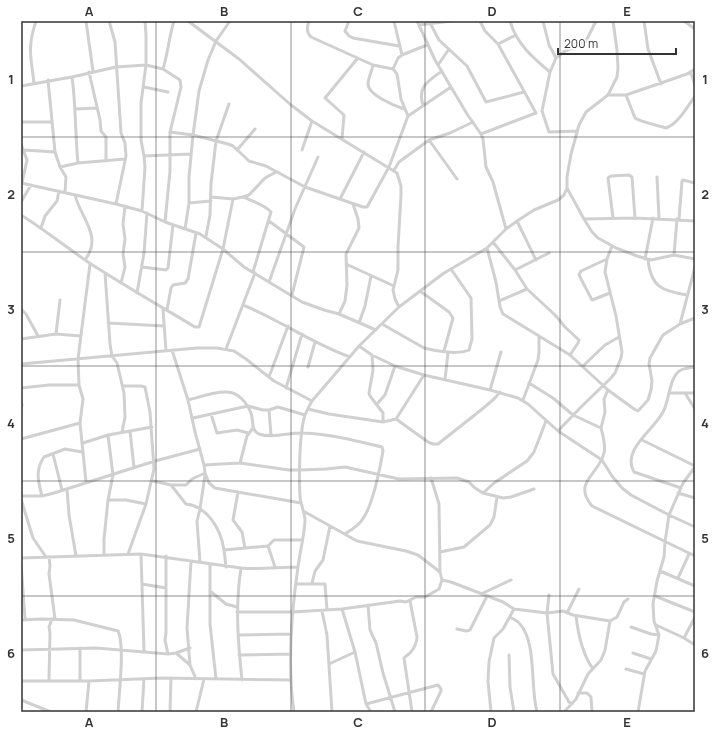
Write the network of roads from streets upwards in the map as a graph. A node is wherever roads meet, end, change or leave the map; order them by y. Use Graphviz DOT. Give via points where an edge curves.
graph roads {
  1 [pos="36,21"];
  2 [pos="86,21"];
  3 [pos="109,21"];
  4 [pos="145,21"];
  5 [pos="174,21"];
  6 [pos="190,21"];
  7 [pos="230,21"];
  8 [pos="309,21"];
  9 [pos="349,21"];
  10 [pos="394,21"];
  11 [pos="417,21"];
  12 [pos="450,21"];
  13 [pos="480,21"];
  14 [pos="510,21"];
  15 [pos="543,21"];
  16 [pos="596,21"];
  17 [pos="613,21"];
  18 [pos="644,21"];
  19 [pos="684,21"];
  20 [pos="430,23"];
  21 [pos="419,25"];
  22 [pos="695,29"];
  23 [pos="516,35"];
  24 [pos="216,42"];
  25 [pos="498,44"];
  26 [pos="427,45"];
  27 [pos="400,46"];
  28 [pos="448,49"];
  29 [pos="402,55"];
  30 [pos="357,58"];
  31 [pos="556,58"];
  32 [pos="146,65"];
  33 [pos="374,65"];
  34 [pos="438,65"];
  35 [pos="116,67"];
  36 [pos="163,69"];
  37 [pos="392,69"];
  38 [pos="695,69"];
  39 [pos="442,71"];
  40 [pos="91,72"];
  41 [pos="550,72"];
  42 [pos="691,73"];
  43 [pos="72,77"];
  44 [pos="48,80"];
  45 [pos="34,83"];
  46 [pos="661,84"];
  47 [pos="695,85"];
  48 [pos="21,86"];
  49 [pos="144,87"];
  50 [pos="451,87"];
  51 [pos="168,92"];
  52 [pos="524,92"];
  53 [pos="608,95"];
  54 [pos="626,95"];
  55 [pos="695,96"];
  56 [pos="229,104"];
  57 [pos="423,105"];
  58 [pos="97,108"];
  59 [pos="76,109"];
  60 [pos="404,109"];
  61 [pos="542,111"];
  62 [pos="536,113"];
  63 [pos="408,116"];
  64 [pos="312,121"];
  65 [pos="21,122"];
  66 [pos="52,122"];
  67 [pos="473,122"];
  68 [pos="255,129"];
  69 [pos="577,131"];
  70 [pos="170,132"];
  71 [pos="481,134"];
  72 [pos="193,135"];
  73 [pos="342,139"];
  74 [pos="429,140"];
  75 [pos="216,141"];
  76 [pos="21,144"];
  77 [pos="24,150"];
  78 [pos="237,150"];
  79 [pos="302,150"];
  80 [pos="55,152"];
  81 [pos="364,152"];
  82 [pos="191,154"];
  83 [pos="144,156"];
  84 [pos="170,156"];
  85 [pos="318,156"];
  86 [pos="125,159"];
  87 [pos="106,161"];
  88 [pos="78,163"];
  89 [pos="60,167"];
  90 [pos="389,167"];
  91 [pos="394,170"];
  92 [pos="276,172"];
  93 [pos="657,177"];
  94 [pos="457,179"];
  95 [pos="22,183"];
  96 [pos="695,183"];
  97 [pos="31,185"];
  98 [pos="305,187"];
  99 [pos="567,188"];
  100 [pos="59,191"];
  101 [pos="65,192"];
  102 [pos="75,195"];
  103 [pos="243,198"];
  104 [pos="211,199"];
  105 [pos="233,199"];
  106 [pos="340,199"];
  107 [pos="21,202"];
  108 [pos="189,203"];
  109 [pos="116,204"];
  110 [pos="353,204"];
  111 [pos="125,206"];
  112 [pos="142,211"];
  113 [pos="147,213"];
  114 [pos="21,215"];
  115 [pos="613,218"];
  116 [pos="635,218"];
  117 [pos="653,218"];
  118 [pos="659,218"];
  119 [pos="584,219"];
  120 [pos="678,219"];
  121 [pos="269,221"];
  122 [pos="517,221"];
  123 [pos="695,221"];
  124 [pos="165,222"];
  125 [pos="173,225"];
  126 [pos="41,228"];
  127 [pos="185,229"];
  128 [pos="506,229"];
  129 [pos="196,233"];
  130 [pos="286,235"];
  131 [pos="206,236"];
  132 [pos="493,242"];
  133 [pos="612,246"];
  134 [pos="487,248"];
  135 [pos="223,249"];
  136 [pos="549,253"];
  137 [pos="674,255"];
  138 [pos="606,259"];
  139 [pos="647,259"];
  140 [pos="695,259"];
  141 [pos="85,260"];
  142 [pos="536,260"];
  143 [pos="90,264"];
  144 [pos="346,264"];
  145 [pos="142,267"];
  146 [pos="695,267"];
  147 [pos="451,268"];
  148 [pos="515,270"];
  149 [pos="105,273"];
  150 [pos="254,273"];
  151 [pos="370,276"];
  152 [pos="693,280"];
  153 [pos="269,282"];
  154 [pos="121,283"];
  155 [pos="394,286"];
  156 [pos="527,289"];
  157 [pos="420,290"];
  158 [pos="137,293"];
  159 [pos="610,293"];
  160 [pos="292,295"];
  161 [pos="687,295"];
  162 [pos="60,300"];
  163 [pos="500,301"];
  164 [pos="243,305"];
  165 [pos="399,307"];
  166 [pos="21,309"];
  167 [pos="163,309"];
  168 [pos="167,310"];
  169 [pos="338,314"];
  170 [pos="695,318"];
  171 [pos="108,323"];
  172 [pos="359,323"];
  173 [pos="382,324"];
  174 [pos="680,324"];
  175 [pos="164,326"];
  176 [pos="288,326"];
  177 [pos="376,330"];
  178 [pos="56,334"];
  179 [pos="302,334"];
  180 [pos="38,336"];
  181 [pos="82,336"];
  182 [pos="539,336"];
  183 [pos="619,337"];
  184 [pos="21,339"];
  185 [pos="315,342"];
  186 [pos="359,346"];
  187 [pos="226,349"];
  188 [pos="172,350"];
  189 [pos="166,351"];
  190 [pos="444,351"];
  191 [pos="448,352"];
  192 [pos="501,352"];
  193 [pos="372,355"];
  194 [pos="570,355"];
  195 [pos="112,356"];
  196 [pos="350,357"];
  197 [pos="78,359"];
  198 [pos="21,364"];
  199 [pos="395,366"];
  200 [pos="583,366"];
  201 [pos="308,367"];
  202 [pos="695,367"];
  203 [pos="424,376"];
  204 [pos="269,377"];
  205 [pos="445,380"];
  206 [pos="529,383"];
  207 [pos="79,384"];
  208 [pos="123,386"];
  209 [pos="604,386"];
  210 [pos="21,388"];
  211 [pos="286,388"];
  212 [pos="490,390"];
  213 [pos="608,390"];
  214 [pos="500,392"];
  215 [pos="669,393"];
  216 [pos="685,393"];
  217 [pos="695,393"];
  218 [pos="21,400"];
  219 [pos="188,400"];
  220 [pos="523,400"];
  221 [pos="312,401"];
  222 [pos="377,404"];
  223 [pos="248,406"];
  224 [pos="21,408"];
  225 [pos="308,409"];
  226 [pos="695,409"];
  227 [pos="269,410"];
  228 [pos="212,414"];
  229 [pos="305,415"];
  230 [pos="573,415"];
  231 [pos="193,418"];
  232 [pos="396,419"];
  233 [pos="546,421"];
  234 [pos="383,422"];
  235 [pos="80,423"];
  236 [pos="152,427"];
  237 [pos="253,428"];
  238 [pos="601,428"];
  239 [pos="130,431"];
  240 [pos="558,431"];
  241 [pos="122,432"];
  242 [pos="303,433"];
  243 [pos="248,434"];
  244 [pos="108,435"];
  245 [pos="271,435"];
  246 [pos="21,439"];
  247 [pos="642,440"];
  248 [pos="82,442"];
  249 [pos="200,449"];
  250 [pos="82,452"];
  251 [pos="53,454"];
  252 [pos="602,460"];
  253 [pos="155,461"];
  254 [pos="240,463"];
  255 [pos="204,465"];
  256 [pos="695,467"];
  257 [pos="134,468"];
  258 [pos="301,470"];
  259 [pos="205,473"];
  260 [pos="379,474"];
  261 [pos="113,475"];
  262 [pos="432,478"];
  263 [pos="153,481"];
  264 [pos="86,482"];
  265 [pos="171,484"];
  266 [pos="680,488"];
  267 [pos="67,489"];
  268 [pos="534,489"];
  269 [pos="62,490"];
  270 [pos="238,492"];
  271 [pos="483,493"];
  272 [pos="678,493"];
  273 [pos="21,496"];
  274 [pos="42,496"];
  275 [pos="497,497"];
  276 [pos="695,498"];
  277 [pos="21,499"];
  278 [pos="108,500"];
  279 [pos="301,503"];
  280 [pos="146,504"];
  281 [pos="200,509"];
  282 [pos="304,512"];
  283 [pos="670,515"];
  284 [pos="330,526"];
  285 [pos="695,527"];
  286 [pos="346,534"];
  287 [pos="302,540"];
  288 [pos="664,542"];
  289 [pos="268,546"];
  290 [pos="245,548"];
  291 [pos="224,550"];
  292 [pos="440,552"];
  293 [pos="128,554"];
  294 [pos="141,554"];
  295 [pos="689,554"];
  296 [pos="104,555"];
  297 [pos="76,556"];
  298 [pos="166,556"];
  299 [pos="695,556"];
  300 [pos="47,557"];
  301 [pos="21,558"];
  302 [pos="190,561"];
  303 [pos="200,562"];
  304 [pos="21,563"];
  305 [pos="210,564"];
  306 [pos="226,567"];
  307 [pos="275,567"];
  308 [pos="298,567"];
  309 [pos="241,568"];
  310 [pos="660,571"];
  311 [pos="440,572"];
  312 [pos="678,578"];
  313 [pos="442,580"];
  314 [pos="511,580"];
  315 [pos="312,583"];
  316 [pos="142,584"];
  317 [pos="296,584"];
  318 [pos="695,586"];
  319 [pos="166,588"];
  320 [pos="579,589"];
  321 [pos="209,590"];
  322 [pos="481,594"];
  323 [pos="549,594"];
  324 [pos="487,596"];
  325 [pos="655,596"];
  326 [pos="628,599"];
  327 [pos="410,601"];
  328 [pos="368,605"];
  329 [pos="237,607"];
  330 [pos="342,609"];
  331 [pos="514,609"];
  332 [pos="327,610"];
  333 [pos="322,611"];
  334 [pos="237,612"];
  335 [pos="293,612"];
  336 [pos="567,612"];
  337 [pos="695,612"];
  338 [pos="546,613"];
  339 [pos="576,616"];
  340 [pos="510,617"];
  341 [pos="695,617"];
  342 [pos="54,619"];
  343 [pos="23,620"];
  344 [pos="610,620"];
  345 [pos="656,626"];
  346 [pos="630,627"];
  347 [pos="457,629"];
  348 [pos="291,634"];
  349 [pos="238,635"];
  350 [pos="659,635"];
  351 [pos="684,638"];
  352 [pos="695,645"];
  353 [pos="80,648"];
  354 [pos="190,648"];
  355 [pos="50,649"];
  356 [pos="121,649"];
  357 [pos="21,650"];
  358 [pos="144,651"];
  359 [pos="355,652"];
  360 [pos="176,653"];
  361 [pos="633,653"];
  362 [pos="168,654"];
  363 [pos="291,654"];
  364 [pos="239,655"];
  365 [pos="509,656"];
  366 [pos="651,659"];
  367 [pos="329,664"];
  368 [pos="190,665"];
  369 [pos="593,669"];
  370 [pos="626,669"];
  371 [pos="644,674"];
  372 [pos="171,678"];
  373 [pos="120,679"];
  374 [pos="144,679"];
  375 [pos="196,679"];
  376 [pos="204,679"];
  377 [pos="216,679"];
  378 [pos="49,680"];
  379 [pos="80,680"];
  380 [pos="242,680"];
  381 [pos="290,680"];
  382 [pos="21,681"];
  383 [pos="89,681"];
  384 [pos="409,692"];
  385 [pos="578,693"];
  386 [pos="391,697"];
  387 [pos="21,700"];
  388 [pos="366,704"];
  389 [pos="572,704"];
  390 [pos="51,712"];
  391 [pos="86,712"];
  392 [pos="118,712"];
  393 [pos="142,712"];
  394 [pos="170,712"];
  395 [pos="196,712"];
  396 [pos="294,712"];
  397 [pos="332,712"];
  398 [pos="371,712"];
  399 [pos="395,712"];
  400 [pos="412,712"];
  401 [pos="430,712"];
  402 [pos="491,712"];
  403 [pos="514,712"];
  404 [pos="537,712"];
  405 [pos="564,712"];
  406 [pos="592,712"];
  407 [pos="638,712"];
  1 -- 45 [label="street" via="30,43"];
  2 -- 40 [label="street"];
  3 -- 35 [label="street"];
  4 -- 32 [label="street"];
  5 -- 36 [label="street"];
  6 -- 24 [label="street"];
  7 -- 24 [label="street"];
  8 -- 30 [label="street" via="307,30 311,37"];
  9 -- 27 [label="street" via="345,31 353,38"];
  10 -- 27 [label="street"];
  11 -- 21 [label="street"];
  12 -- 20 [label="street"];
  13 -- 25 [label="street" via="485,31"];
  14 -- 23 [label="street"];
  15 -- 31 [label="street" via="549,45"];
  16 -- 31 [label="street" via="584,43"];
  17 -- 53 [label="street" via="618,68"];
  18 -- 46 [label="street" via="648,49"];
  19 -- 22 [label="street"];
  20 -- 21 [label="street"];
  20 -- 28 [label="street" via="439,40"];
  21 -- 26 [label="street"];
  23 -- 25 [label="street"];
  23 -- 41 [label="street" via="527,52"];
  24 -- 64 [label="street"];
  24 -- 72 [label="street" via="199,91"];
  25 -- 52 [label="street"];
  26 -- 29 [label="street"];
  26 -- 34 [label="street"];
  27 -- 29 [label="street"];
  28 -- 34 [label="street"];
  28 -- 52 [label="street" via="467,66 486,102"];
  29 -- 37 [label="street"];
  30 -- 33 [label="street"];
  30 -- 73 [label="street" via="325,98 344,115"];
  31 -- 41 [label="street"];
  32 -- 35 [label="street"];
  32 -- 36 [label="street"];
  32 -- 49 [label="street"];
  33 -- 37 [label="street"];
  33 -- 60 [label="street" via="368,85 370,90 385,101"];
  34 -- 39 [label="street"];
  35 -- 40 [label="street"];
  35 -- 86 [label="street"];
  36 -- 70 [label="street" via="178,78 181,83"];
  37 -- 60 [label="street" via="397,74"];
  38 -- 42 [label="street"];
  39 -- 50 [label="street"];
  39 -- 57 [label="street" via="422,89"];
  40 -- 43 [label="street"];
  40 -- 58 [label="street"];
  41 -- 61 [label="street"];
  42 -- 46 [label="street"];
  42 -- 47 [label="street"];
  43 -- 44 [label="street"];
  43 -- 59 [label="street"];
  44 -- 45 [label="street"];
  44 -- 66 [label="street"];
  45 -- 48 [label="street"];
  46 -- 54 [label="street"];
  49 -- 51 [label="street"];
  49 -- 83 [label="street" via="140,103"];
  50 -- 57 [label="street"];
  50 -- 67 [label="street"];
  52 -- 62 [label="street"];
  53 -- 54 [label="street"];
  53 -- 69 [label="street" via="586,112"];
  54 -- 55 [label="street" via="635,118 666,128 681,115"];
  56 -- 75 [label="street"];
  57 -- 63 [label="street"];
  58 -- 59 [label="street"];
  58 -- 87 [label="street" via="101,131 106,137"];
  59 -- 88 [label="street"];
  60 -- 63 [label="street"];
  61 -- 62 [label="street"];
  61 -- 69 [label="street" via="549,132"];
  62 -- 71 [label="street"];
  63 -- 90 [label="street"];
  64 -- 73 [label="street"];
  64 -- 79 [label="street"];
  65 -- 66 [label="street"];
  66 -- 80 [label="street"];
  67 -- 71 [label="street"];
  67 -- 74 [label="street" via="450,134"];
  68 -- 78 [label="street"];
  69 -- 99 [label="street" via="569,164"];
  70 -- 72 [label="street"];
  70 -- 84 [label="street"];
  71 -- 128 [label="street" via="486,167 493,182"];
  72 -- 75 [label="street"];
  72 -- 82 [label="street"];
  73 -- 81 [label="street"];
  74 -- 91 [label="street" via="399,162"];
  74 -- 94 [label="street"];
  75 -- 78 [label="street"];
  75 -- 104 [label="street"];
  76 -- 77 [label="street"];
  77 -- 80 [label="street"];
  77 -- 95 [label="street" via="26,165"];
  78 -- 92 [label="street" via="249,161"];
  80 -- 89 [label="street"];
  81 -- 90 [label="street"];
  81 -- 106 [label="street"];
  82 -- 84 [label="street"];
  82 -- 108 [label="street"];
  83 -- 84 [label="street"];
  83 -- 112 [label="street"];
  84 -- 124 [label="street"];
  85 -- 98 [label="street"];
  86 -- 87 [label="street"];
  86 -- 109 [label="street"];
  87 -- 88 [label="street"];
  88 -- 89 [label="street"];
  89 -- 101 [label="street" via="66,177"];
  90 -- 91 [label="street"];
  90 -- 110 [label="street" via="367,207"];
  91 -- 155 [label="street" via="399,177 401,195 398,270"];
  92 -- 98 [label="street"];
  92 -- 103 [label="street" via="265,178"];
  93 -- 118 [label="street"];
  95 -- 97 [label="street"];
  96 -- 120 [label="street" via="682,181"];
  97 -- 100 [label="street"];
  97 -- 107 [label="street"];
  98 -- 106 [label="street"];
  98 -- 130 [label="street"];
  99 -- 119 [label="street"];
  99 -- 122 [label="street" via="558,200 534,210"];
  100 -- 101 [label="street"];
  100 -- 126 [label="street" via="57,201 45,216"];
  101 -- 102 [label="street"];
  102 -- 109 [label="street"];
  102 -- 141 [label="street" via="92,238 90,252"];
  103 -- 105 [label="street"];
  103 -- 121 [label="street" via="270,210"];
  104 -- 105 [label="street"];
  104 -- 108 [label="street"];
  104 -- 131 [label="street"];
  105 -- 135 [label="street"];
  106 -- 110 [label="street"];
  108 -- 127 [label="street"];
  109 -- 111 [label="street"];
  110 -- 144 [label="street" via="359,228 346,254"];
  111 -- 112 [label="street"];
  111 -- 154 [label="street" via="125,267"];
  112 -- 113 [label="street"];
  113 -- 124 [label="street"];
  113 -- 145 [label="street"];
  114 -- 126 [label="street"];
  115 -- 116 [label="street"];
  115 -- 116 [label="street" via="608,178 629,175 632,177"];
  115 -- 119 [label="street"];
  116 -- 117 [label="street"];
  117 -- 118 [label="street"];
  117 -- 139 [label="street"];
  118 -- 120 [label="street"];
  119 -- 133 [label="street" via="598,238"];
  120 -- 123 [label="street"];
  120 -- 137 [label="street"];
  121 -- 130 [label="street"];
  121 -- 150 [label="street"];
  122 -- 128 [label="street"];
  122 -- 142 [label="street"];
  124 -- 125 [label="street"];
  125 -- 127 [label="street"];
  125 -- 145 [label="street" via="168,268 162,270"];
  126 -- 141 [label="street"];
  127 -- 129 [label="street"];
  128 -- 132 [label="street"];
  129 -- 131 [label="street"];
  129 -- 168 [label="street" via="188,279 173,285"];
  130 -- 153 [label="street"];
  130 -- 160 [label="street" via="304,247"];
  131 -- 135 [label="street"];
  132 -- 134 [label="street"];
  132 -- 148 [label="street"];
  133 -- 138 [label="street"];
  133 -- 139 [label="street"];
  134 -- 147 [label="street"];
  134 -- 163 [label="street"];
  135 -- 150 [label="street"];
  135 -- 168 [label="street" via="200,326 195,327"];
  136 -- 142 [label="street"];
  137 -- 139 [label="street" via="654,260"];
  137 -- 140 [label="street"];
  138 -- 159 [label="street" via="605,272"];
  138 -- 159 [label="street" via="581,271 579,275 592,300"];
  139 -- 161 [label="street" via="658,286 670,292"];
  141 -- 143 [label="street"];
  142 -- 148 [label="street"];
  143 -- 149 [label="street"];
  143 -- 181 [label="street"];
  144 -- 151 [label="street"];
  144 -- 169 [label="street" via="345,301"];
  145 -- 158 [label="street"];
  146 -- 152 [label="street"];
  147 -- 157 [label="street"];
  147 -- 191 [label="street" via="471,298 472,339 469,350"];
  148 -- 156 [label="street"];
  149 -- 154 [label="street"];
  149 -- 171 [label="street"];
  150 -- 153 [label="street"];
  150 -- 164 [label="street"];
  151 -- 155 [label="street"];
  151 -- 172 [label="street"];
  152 -- 161 [label="street"];
  153 -- 160 [label="street"];
  154 -- 158 [label="street"];
  155 -- 165 [label="street" via="394,295"];
  156 -- 163 [label="street"];
  156 -- 194 [label="street" via="579,340"];
  157 -- 165 [label="street"];
  157 -- 190 [label="street" via="453,318"];
  158 -- 167 [label="street"];
  159 -- 183 [label="street"];
  160 -- 169 [label="street" via="309,305"];
  161 -- 174 [label="street"];
  162 -- 178 [label="street"];
  163 -- 182 [label="street" via="503,314"];
  164 -- 176 [label="street"];
  164 -- 187 [label="street"];
  165 -- 173 [label="street"];
  166 -- 180 [label="street"];
  167 -- 168 [label="street"];
  167 -- 175 [label="street"];
  169 -- 172 [label="street"];
  170 -- 174 [label="street"];
  171 -- 175 [label="street"];
  171 -- 195 [label="street"];
  172 -- 177 [label="street"];
  173 -- 177 [label="street"];
  173 -- 190 [label="street" via="424,348"];
  174 -- 213 [label="street" via="663,335 650,358 652,381 648,400 642,408 638,411 634,409"];
  175 -- 189 [label="street"];
  176 -- 179 [label="street"];
  176 -- 204 [label="street"];
  177 -- 186 [label="street"];
  178 -- 180 [label="street"];
  178 -- 181 [label="street"];
  179 -- 185 [label="street"];
  179 -- 211 [label="street"];
  180 -- 184 [label="street"];
  181 -- 197 [label="street"];
  182 -- 194 [label="street"];
  182 -- 206 [label="street" via="538,360"];
  183 -- 200 [label="street" via="605,344"];
  183 -- 209 [label="street" via="621,358 615,373"];
  185 -- 196 [label="street"];
  185 -- 201 [label="street"];
  186 -- 193 [label="street"];
  186 -- 196 [label="street"];
  187 -- 188 [label="street"];
  187 -- 204 [label="street" via="234,351"];
  188 -- 189 [label="street"];
  188 -- 219 [label="street"];
  189 -- 195 [label="street"];
  190 -- 191 [label="street"];
  191 -- 205 [label="street"];
  192 -- 212 [label="street"];
  193 -- 199 [label="street"];
  193 -- 222 [label="street" via="373,370 369,392"];
  194 -- 200 [label="street"];
  195 -- 197 [label="street"];
  195 -- 208 [label="street" via="117,363"];
  196 -- 221 [label="street"];
  197 -- 198 [label="street"];
  197 -- 207 [label="street"];
  199 -- 203 [label="street"];
  199 -- 222 [label="street" via="385,395"];
  200 -- 209 [label="street"];
  202 -- 215 [label="street" via="677,372"];
  203 -- 205 [label="street"];
  203 -- 232 [label="street"];
  204 -- 211 [label="street"];
  205 -- 212 [label="street"];
  206 -- 220 [label="street"];
  206 -- 230 [label="street"];
  207 -- 210 [label="street"];
  207 -- 235 [label="street" via="83,399"];
  208 -- 236 [label="street" via="145,387"];
  208 -- 241 [label="street" via="125,407"];
  209 -- 213 [label="street"];
  209 -- 230 [label="street"];
  211 -- 221 [label="street"];
  212 -- 214 [label="street"];
  213 -- 238 [label="street" via="604,399 605,412"];
  214 -- 220 [label="street"];
  214 -- 232 [label="street" via="490,403 438,444 428,442"];
  215 -- 216 [label="street"];
  215 -- 247 [label="street" via="661,416"];
  216 -- 217 [label="street"];
  216 -- 226 [label="street"];
  218 -- 224 [label="street"];
  219 -- 223 [label="street" via="231,392"];
  219 -- 231 [label="street"];
  220 -- 233 [label="street"];
  221 -- 225 [label="street"];
  222 -- 234 [label="street" via="383,413"];
  223 -- 227 [label="street"];
  223 -- 228 [label="street"];
  223 -- 237 [label="street" via="252,414"];
  225 -- 229 [label="street"];
  225 -- 234 [label="street"];
  227 -- 229 [label="street" via="278,407"];
  227 -- 245 [label="street"];
  228 -- 231 [label="street"];
  228 -- 243 [label="street" via="217,433 237,430"];
  229 -- 242 [label="street"];
  230 -- 238 [label="street"];
  230 -- 240 [label="street"];
  231 -- 249 [label="street"];
  232 -- 234 [label="street"];
  233 -- 240 [label="street"];
  233 -- 271 [label="street" via="534,452 527,461"];
  235 -- 246 [label="street"];
  235 -- 248 [label="street"];
  236 -- 239 [label="street"];
  236 -- 253 [label="street"];
  237 -- 243 [label="street"];
  237 -- 245 [label="street" via="258,434"];
  238 -- 252 [label="street" via="605,446"];
  239 -- 241 [label="street"];
  239 -- 257 [label="street"];
  240 -- 252 [label="street"];
  241 -- 244 [label="street"];
  242 -- 245 [label="street"];
  242 -- 258 [label="street"];
  242 -- 260 [label="street" via="326,435 382,447"];
  243 -- 254 [label="street" via="242,448"];
  244 -- 248 [label="street"];
  244 -- 261 [label="street"];
  247 -- 256 [label="street"];
  247 -- 266 [label="street" via="631,455 630,461 634,472"];
  248 -- 250 [label="street"];
  249 -- 253 [label="street"];
  249 -- 255 [label="street"];
  250 -- 251 [label="street" via="65,449"];
  250 -- 264 [label="street"];
  251 -- 269 [label="street"];
  251 -- 274 [label="street" via="44,457 39,467 37,476"];
  252 -- 283 [label="street" via="622,488"];
  252 -- 288 [label="street" via="585,485 585,496 588,501 596,509"];
  253 -- 257 [label="street"];
  253 -- 263 [label="street"];
  254 -- 255 [label="street"];
  254 -- 258 [label="street"];
  255 -- 259 [label="street"];
  256 -- 266 [label="street"];
  257 -- 261 [label="street"];
  258 -- 260 [label="street" via="345,467"];
  258 -- 279 [label="street"];
  259 -- 265 [label="street" via="186,485"];
  259 -- 270 [label="street" via="209,483 215,488"];
  259 -- 281 [label="street"];
  260 -- 262 [label="street" via="399,479"];
  260 -- 286 [label="street" via="364,518"];
  261 -- 264 [label="street"];
  261 -- 278 [label="street"];
  262 -- 271 [label="street" via="463,479"];
  262 -- 292 [label="street" via="438,500"];
  263 -- 265 [label="street"];
  263 -- 280 [label="street"];
  264 -- 267 [label="street"];
  265 -- 281 [label="street" via="186,504 192,504"];
  266 -- 272 [label="street"];
  267 -- 269 [label="street"];
  267 -- 297 [label="street"];
  268 -- 275 [label="street" via="511,497"];
  269 -- 274 [label="street"];
  270 -- 279 [label="street"];
  270 -- 290 [label="street" via="233,520 242,532"];
  271 -- 275 [label="street"];
  272 -- 276 [label="street"];
  272 -- 283 [label="street"];
  273 -- 274 [label="street"];
  275 -- 292 [label="street" via="494,517 490,524 464,547"];
  277 -- 300 [label="street" via="35,541"];
  278 -- 280 [label="street"];
  278 -- 296 [label="street"];
  279 -- 282 [label="street"];
  280 -- 293 [label="street"];
  281 -- 291 [label="street" via="215,524 222,538"];
  281 -- 303 [label="street" via="197,524"];
  282 -- 284 [label="street"];
  282 -- 287 [label="street" via="305,528"];
  283 -- 285 [label="street"];
  283 -- 288 [label="street"];
  284 -- 286 [label="street"];
  284 -- 315 [label="street" via="322,560 315,571"];
  286 -- 311 [label="street" via="363,543 418,555"];
  287 -- 289 [label="street" via="274,540"];
  287 -- 308 [label="street"];
  288 -- 295 [label="street"];
  288 -- 310 [label="street" via="664,557"];
  289 -- 290 [label="street"];
  289 -- 307 [label="street"];
  290 -- 291 [label="street"];
  291 -- 306 [label="street"];
  292 -- 311 [label="street"];
  293 -- 294 [label="street"];
  293 -- 296 [label="street"];
  294 -- 298 [label="street"];
  294 -- 316 [label="street"];
  295 -- 299 [label="street"];
  295 -- 312 [label="street"];
  296 -- 297 [label="street"];
  297 -- 300 [label="street"];
  298 -- 302 [label="street"];
  298 -- 319 [label="street"];
  300 -- 301 [label="street"];
  300 -- 342 [label="street"];
  302 -- 303 [label="street"];
  302 -- 354 [label="street" via="187,628"];
  303 -- 305 [label="street"];
  304 -- 343 [label="street"];
  305 -- 306 [label="street"];
  305 -- 321 [label="street"];
  306 -- 309 [label="street"];
  307 -- 308 [label="street"];
  307 -- 309 [label="street"];
  308 -- 317 [label="street"];
  309 -- 329 [label="street"];
  310 -- 312 [label="street"];
  310 -- 325 [label="street"];
  311 -- 313 [label="street"];
  312 -- 318 [label="street"];
  313 -- 322 [label="street"];
  313 -- 327 [label="street" via="438,591"];
  314 -- 322 [label="street"];
  315 -- 317 [label="street"];
  315 -- 332 [label="street" via="325,585"];
  316 -- 319 [label="street"];
  316 -- 358 [label="street"];
  317 -- 335 [label="street"];
  319 -- 362 [label="street" via="164,640"];
  320 -- 336 [label="street"];
  321 -- 329 [label="street" via="226,604"];
  321 -- 377 [label="street"];
  322 -- 324 [label="street"];
  323 -- 338 [label="street"];
  324 -- 331 [label="street"];
  324 -- 347 [label="street" via="470,630 466,632"];
  325 -- 337 [label="street"];
  325 -- 345 [label="street" via="653,612"];
  326 -- 344 [label="street" via="617,617"];
  327 -- 328 [label="street"];
  327 -- 384 [label="street" via="417,639 410,653 404,658"];
  328 -- 330 [label="street"];
  328 -- 386 [label="street" via="370,630"];
  329 -- 334 [label="street"];
  330 -- 332 [label="street"];
  330 -- 359 [label="street"];
  331 -- 338 [label="street"];
  331 -- 340 [label="street"];
  332 -- 333 [label="street"];
  333 -- 335 [label="street"];
  333 -- 367 [label="street"];
  334 -- 335 [label="street"];
  334 -- 349 [label="street"];
  335 -- 348 [label="street"];
  336 -- 338 [label="street"];
  336 -- 339 [label="street"];
  338 -- 389 [label="street" via="553,674 568,702"];
  339 -- 344 [label="street"];
  339 -- 369 [label="street" via="585,656"];
  340 -- 402 [label="street" via="494,638 489,662"];
  340 -- 404 [label="street" via="521,624 530,646"];
  341 -- 351 [label="street"];
  342 -- 343 [label="street"];
  342 -- 355 [label="street" via="49,628"];
  342 -- 356 [label="street" via="74,620 117,630 120,632"];
  344 -- 369 [label="street" via="604,653"];
  345 -- 350 [label="street"];
  345 -- 351 [label="street"];
  346 -- 350 [label="street"];
  348 -- 349 [label="street"];
  348 -- 363 [label="street"];
  349 -- 364 [label="street"];
  350 -- 366 [label="street" via="656,651"];
  351 -- 352 [label="street"];
  353 -- 355 [label="street"];
  353 -- 356 [label="street"];
  353 -- 379 [label="street"];
  354 -- 360 [label="street"];
  354 -- 368 [label="street"];
  355 -- 357 [label="street"];
  355 -- 378 [label="street"];
  356 -- 358 [label="street"];
  356 -- 373 [label="street"];
  358 -- 362 [label="street"];
  359 -- 367 [label="street"];
  359 -- 388 [label="street"];
  360 -- 362 [label="street"];
  360 -- 368 [label="street"];
  361 -- 366 [label="street"];
  363 -- 364 [label="street"];
  363 -- 381 [label="street"];
  364 -- 380 [label="street"];
  365 -- 403 [label="street"];
  366 -- 371 [label="street"];
  367 -- 397 [label="street"];
  368 -- 375 [label="street"];
  369 -- 385 [label="street"];
  370 -- 371 [label="street"];
  371 -- 407 [label="street"];
  372 -- 374 [label="street"];
  372 -- 375 [label="street"];
  372 -- 394 [label="street"];
  373 -- 374 [label="street"];
  373 -- 383 [label="street"];
  373 -- 392 [label="street"];
  374 -- 393 [label="street"];
  375 -- 376 [label="street"];
  376 -- 377 [label="street"];
  376 -- 395 [label="street"];
  377 -- 380 [label="street"];
  378 -- 379 [label="street"];
  378 -- 382 [label="street"];
  379 -- 383 [label="street"];
  380 -- 381 [label="street"];
  381 -- 396 [label="street"];
  383 -- 391 [label="street"];
  384 -- 386 [label="street"];
  384 -- 400 [label="street"];
  384 -- 401 [label="street" via="440,686 441,691"];
  385 -- 389 [label="street"];
  385 -- 406 [label="street" via="587,693 591,697"];
  386 -- 388 [label="street"];
  386 -- 399 [label="street"];
  387 -- 390 [label="street"];
  388 -- 398 [label="street"];
  389 -- 405 [label="street"];
}
